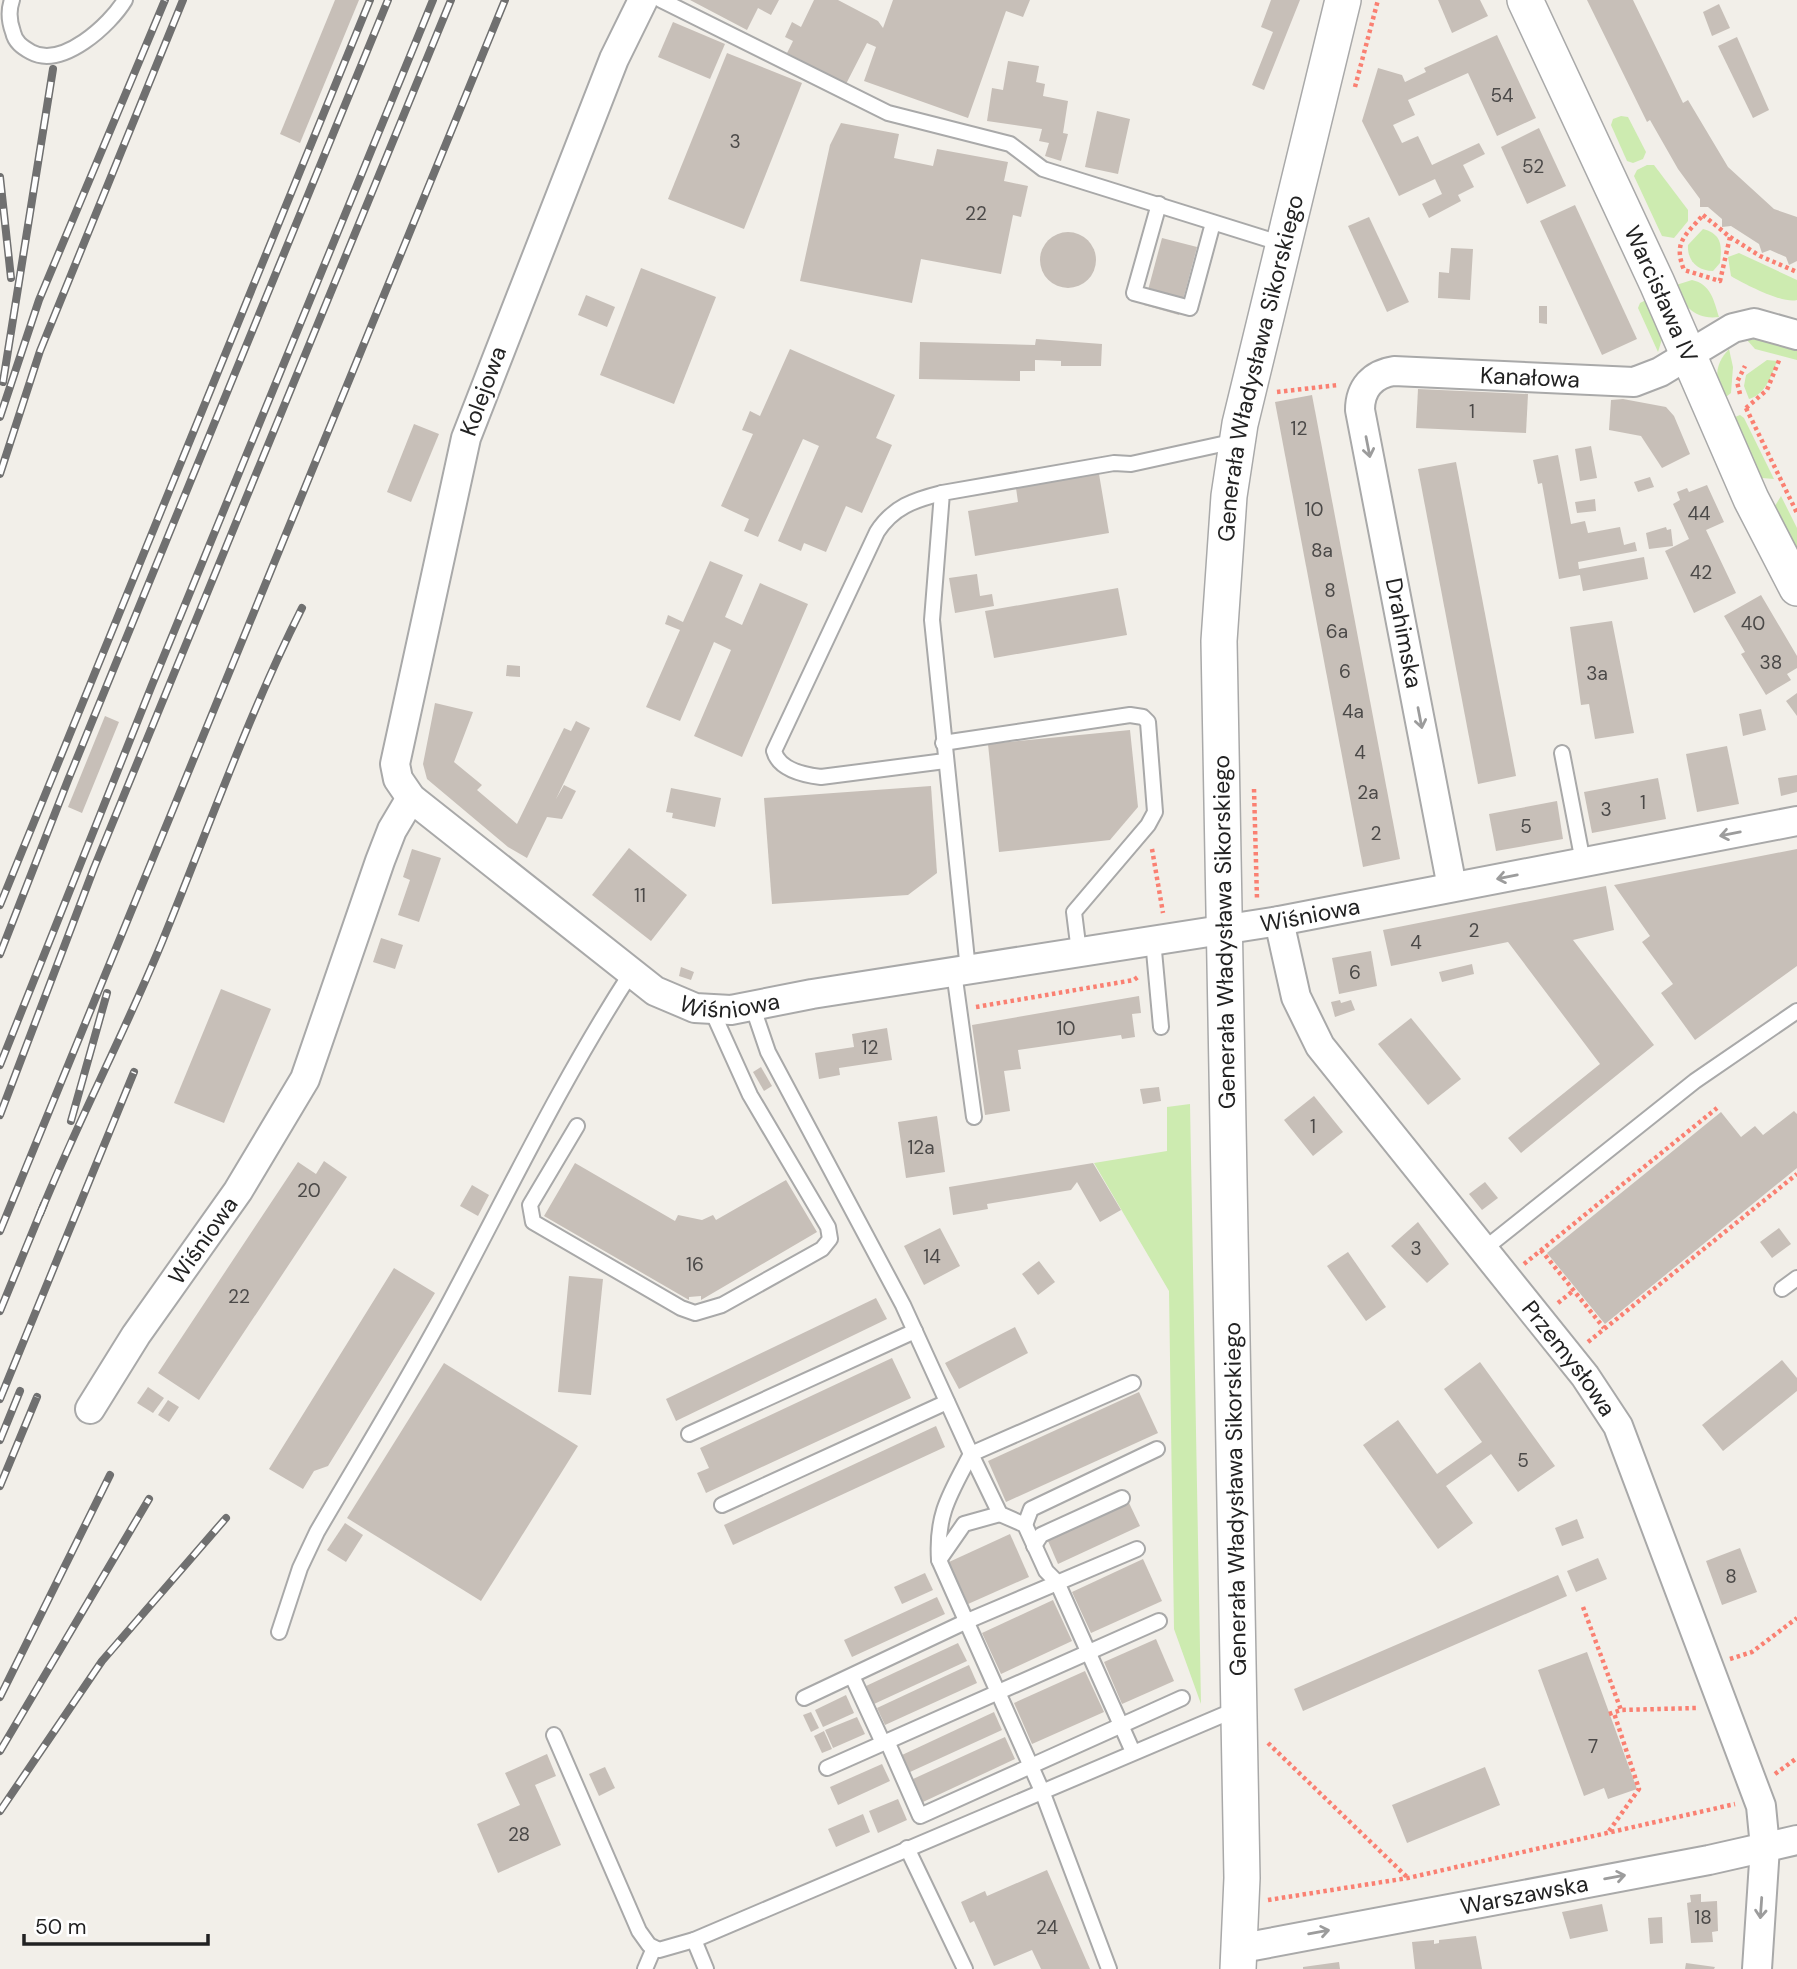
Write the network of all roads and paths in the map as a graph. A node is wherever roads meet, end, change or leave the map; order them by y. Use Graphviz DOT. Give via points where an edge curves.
graph roads {
  1 [pos="12,0"];
  2 [pos="125,0"];
  3 [pos="643,0"];
  4 [pos="661,0"];
  5 [pos="1343,0"];
  6 [pos="1366,0"];
  7 [pos="1378,0"];
  8 [pos="1525,0"];
  9 [pos="1337,92"];
  10 [pos="1159,204"];
  11 [pos="1213,223"];
  12 [pos="1730,237"];
  13 [pos="1283,244"];
  14 [pos="1797,272"];
  15 [pos="1797,335"];
  16 [pos="1688,356"];
  17 [pos="1780,358"];
  18 [pos="1745,366"];
  19 [pos="1273,381"];
  20 [pos="1369,382"];
  21 [pos="1746,408"];
  22 [pos="1237,440"];
  23 [pos="942,493"];
  24 [pos="1797,513"];
  25 [pos="1797,588"];
  26 [pos="943,743"];
  27 [pos="1562,753"];
  28 [pos="945,761"];
  29 [pos="1254,776"];
  30 [pos="411,799"];
  31 [pos="1797,821"];
  32 [pos="1148,825"];
  33 [pos="1583,862"];
  34 [pos="1452,887"];
  35 [pos="1257,900"];
  36 [pos="1279,921"];
  37 [pos="1224,929"];
  38 [pos="1158,942"];
  39 [pos="1079,952"];
  40 [pos="961,971"];
  41 [pos="631,972"];
  42 [pos="752,1005"];
  43 [pos="958,1010"];
  44 [pos="712,1011"];
  45 [pos="1797,1011"];
  46 [pos="1161,1027"];
  47 [pos="1717,1108"];
  48 [pos="974,1117"];
  49 [pos="577,1126"];
  50 [pos="1797,1174"];
  51 [pos="1483,1250"];
  52 [pos="1541,1250"];
  53 [pos="1522,1266"];
  54 [pos="1797,1278"];
  55 [pos="1782,1289"];
  56 [pos="1574,1290"];
  57 [pos="1554,1306"];
  58 [pos="1604,1328"];
  59 [pos="915,1331"];
  60 [pos="1584,1344"];
  61 [pos="1133,1382"];
  62 [pos="947,1402"];
  63 [pos="90,1409"];
  64 [pos="689,1434"];
  65 [pos="1157,1450"];
  66 [pos="971,1454"];
  67 [pos="1122,1497"];
  68 [pos="722,1506"];
  69 [pos="1000,1514"];
  70 [pos="1025,1525"];
  71 [pos="1034,1546"];
  72 [pos="1137,1549"];
  73 [pos="939,1560"];
  74 [pos="1058,1582"];
  75 [pos="1583,1607"];
  76 [pos="1797,1618"];
  77 [pos="1159,1621"];
  78 [pos="965,1622"];
  79 [pos="279,1632"];
  80 [pos="1091,1653"];
  81 [pos="1727,1660"];
  82 [pos="852,1676"];
  83 [pos="998,1693"];
  84 [pos="804,1698"];
  85 [pos="1182,1698"];
  86 [pos="1238,1708"];
  87 [pos="1705,1708"];
  88 [pos="1621,1710"];
  89 [pos="1122,1726"];
  90 [pos="554,1735"];
  91 [pos="885,1742"];
  92 [pos="1267,1742"];
  93 [pos="1133,1752"];
  94 [pos="1797,1758"];
  95 [pos="1031,1767"];
  96 [pos="827,1768"];
  97 [pos="1772,1776"];
  98 [pos="1042,1791"];
  99 [pos="1740,1803"];
  100 [pos="920,1816"];
  101 [pos="1609,1831"];
  102 [pos="930,1838"];
  103 [pos="1797,1840"];
  104 [pos="1765,1847"];
  105 [pos="907,1848"];
  106 [pos="1408,1878"];
  107 [pos="1245,1890"];
  108 [pos="694,1940"];
  109 [pos="654,1948"];
  110 [pos="1248,1961"];
  111 [pos="645,1969"];
  112 [pos="706,1969"];
  113 [pos="965,1969"];
  114 [pos="1109,1969"];
  115 [pos="1757,1969"];
  1 -- 2 [label="lane" via="14,37 37,55 56,54 91,37"];
  3 -- 30 [label="street, Kolejowa" via="575,157 466,438 396,749 398,779"];
  4 -- 10 [label="lane" via="888,113 1010,144 1043,169"];
  5 -- 9 [label="street, Generała Władysława Sikorskiego"];
  6 -- 9 [label="street"];
  7 -- 9 [label="path"];
  8 -- 16 [label="street, Warcisława IV"];
  9 -- 13 [label="street, Generała Władysława Sikorskiego"];
  10 -- 11 [label="lane"];
  10 -- 11 [label="lane" via="1134,293 1190,308"];
  11 -- 13 [label="lane"];
  12 -- 12 [label="path" via="1720,281 1684,270 1679,243 1703,215"];
  12 -- 14 [label="path"];
  13 -- 22 [label="street, Generała Władysława Sikorskiego"];
  15 -- 16 [label="street, Kanałowa" via="1754,323 1733,328"];
  16 -- 20 [label="street, Kanałowa" via="1634,382 1394,371"];
  16 -- 25 [label="street, Warcisława IV" via="1751,499"];
  17 -- 21 [label="path" via="1767,390"];
  18 -- 21 [label="path" via="1737,382"];
  19 -- 20 [label="path" via="1270,393"];
  20 -- 34 [label="street, Drahimska, one-way" via="1360,410"];
  21 -- 24 [label="path"];
  22 -- 23 [label="lane" via="1131,464 1114,463"];
  22 -- 37 [label="street, Generała Władysława Sikorskiego" via="1219,641"];
  23 -- 26 [label="lane" via="932,620"];
  23 -- 28 [label="lane" via="900,507 886,518 774,751 780,764 821,777"];
  26 -- 28 [label="lane"];
  26 -- 32 [label="lane" via="1130,715 1143,717 1149,728 1154,812"];
  27 -- 33 [label="lane"];
  28 -- 40 [label="lane"];
  29 -- 35 [label="path"];
  30 -- 41 [label="street, Wiśniowa"];
  30 -- 63 [label="street, Wiśniowa" via="380,861 306,1079 238,1191 129,1345"];
  31 -- 33 [label="street, Wiśniowa, one-way"];
  32 -- 38 [label="path"];
  32 -- 39 [label="lane" via="1074,912"];
  33 -- 34 [label="street, Wiśniowa, one-way"];
  34 -- 36 [label="street, Wiśniowa"];
  36 -- 37 [label="street, Wiśniowa"];
  36 -- 51 [label="street, Przemysłowa" via="1296,997 1320,1046"];
  37 -- 38 [label="street, Wiśniowa"];
  37 -- 86 [label="street, Generała Władysława Sikorskiego"];
  38 -- 39 [label="street, Wiśniowa"];
  38 -- 43 [label="path" via="1134,980"];
  38 -- 46 [label="lane"];
  39 -- 40 [label="street, Wiśniowa"];
  40 -- 42 [label="street, Wiśniowa"];
  40 -- 43 [label="lane"];
  41 -- 44 [label="street, Wiśniowa" via="678,1003"];
  41 -- 79 [label="lane" via="317,1532"];
  42 -- 44 [label="street, Wiśniowa"];
  42 -- 59 [label="lane" via="768,1052"];
  43 -- 48 [label="lane"];
  44 -- 49 [label="lane" via="750,1095 828,1227 830,1239 822,1249 723,1305 695,1313 681,1308 533,1222 530,1205"];
  45 -- 51 [label="lane" via="1695,1081"];
  47 -- 52 [label="path"];
  50 -- 58 [label="path"];
  51 -- 104 [label="street, Przemysłowa" via="1585,1376 1618,1426 1760,1806"];
  52 -- 53 [label="path"];
  52 -- 56 [label="path"];
  54 -- 55 [label="lane"];
  56 -- 57 [label="path"];
  56 -- 58 [label="path"];
  58 -- 60 [label="path"];
  59 -- 62 [label="lane"];
  59 -- 64 [label="lane"];
  61 -- 66 [label="lane"];
  62 -- 66 [label="lane"];
  62 -- 68 [label="lane"];
  65 -- 70 [label="lane" via="1031,1509"];
  66 -- 69 [label="lane"];
  66 -- 73 [label="lane" via="949,1495 937,1532"];
  67 -- 71 [label="lane" via="1041,1535"];
  69 -- 70 [label="lane"];
  69 -- 73 [label="lane" via="964,1524"];
  70 -- 71 [label="lane"];
  71 -- 74 [label="lane" via="1046,1571"];
  72 -- 74 [label="lane"];
  73 -- 78 [label="lane"];
  74 -- 78 [label="lane"];
  74 -- 80 [label="lane"];
  75 -- 88 [label="path"];
  76 -- 81 [label="path" via="1752,1652"];
  77 -- 80 [label="lane"];
  78 -- 82 [label="lane"];
  78 -- 83 [label="lane"];
  80 -- 83 [label="lane"];
  80 -- 89 [label="lane"];
  82 -- 84 [label="lane"];
  82 -- 91 [label="lane"];
  83 -- 91 [label="lane"];
  83 -- 95 [label="lane"];
  85 -- 89 [label="lane"];
  86 -- 93 [label="lane"];
  86 -- 107 [label="street, Generała Władysława Sikorskiego"];
  87 -- 88 [label="path"];
  88 -- 101 [label="path" via="1612,1714 1639,1788"];
  89 -- 93 [label="lane"];
  89 -- 95 [label="lane"];
  90 -- 109 [label="lane" via="639,1931"];
  91 -- 96 [label="lane"];
  91 -- 100 [label="lane"];
  92 -- 106 [label="path"];
  93 -- 98 [label="lane"];
  94 -- 97 [label="path"];
  95 -- 98 [label="lane"];
  95 -- 100 [label="lane"];
  98 -- 102 [label="lane"];
  98 -- 114 [label="lane"];
  99 -- 101 [label="path"];
  100 -- 102 [label="lane"];
  101 -- 106 [label="path"];
  102 -- 105 [label="lane"];
  103 -- 104 [label="street, Warszawska"];
  110 -- 104 [label="street, Warszawska, one-way"];
  104 -- 115 [label="street, Przemysłowa, one-way"];
  105 -- 108 [label="lane"];
  105 -- 113 [label="lane"];
  106 -- 107 [label="path"];
  107 -- 110 [label="street, Generała Władysława Sikorskiego"];
  108 -- 109 [label="lane" via="671,1949"];
  108 -- 112 [label="lane"];
  109 -- 111 [label="lane"];
}
